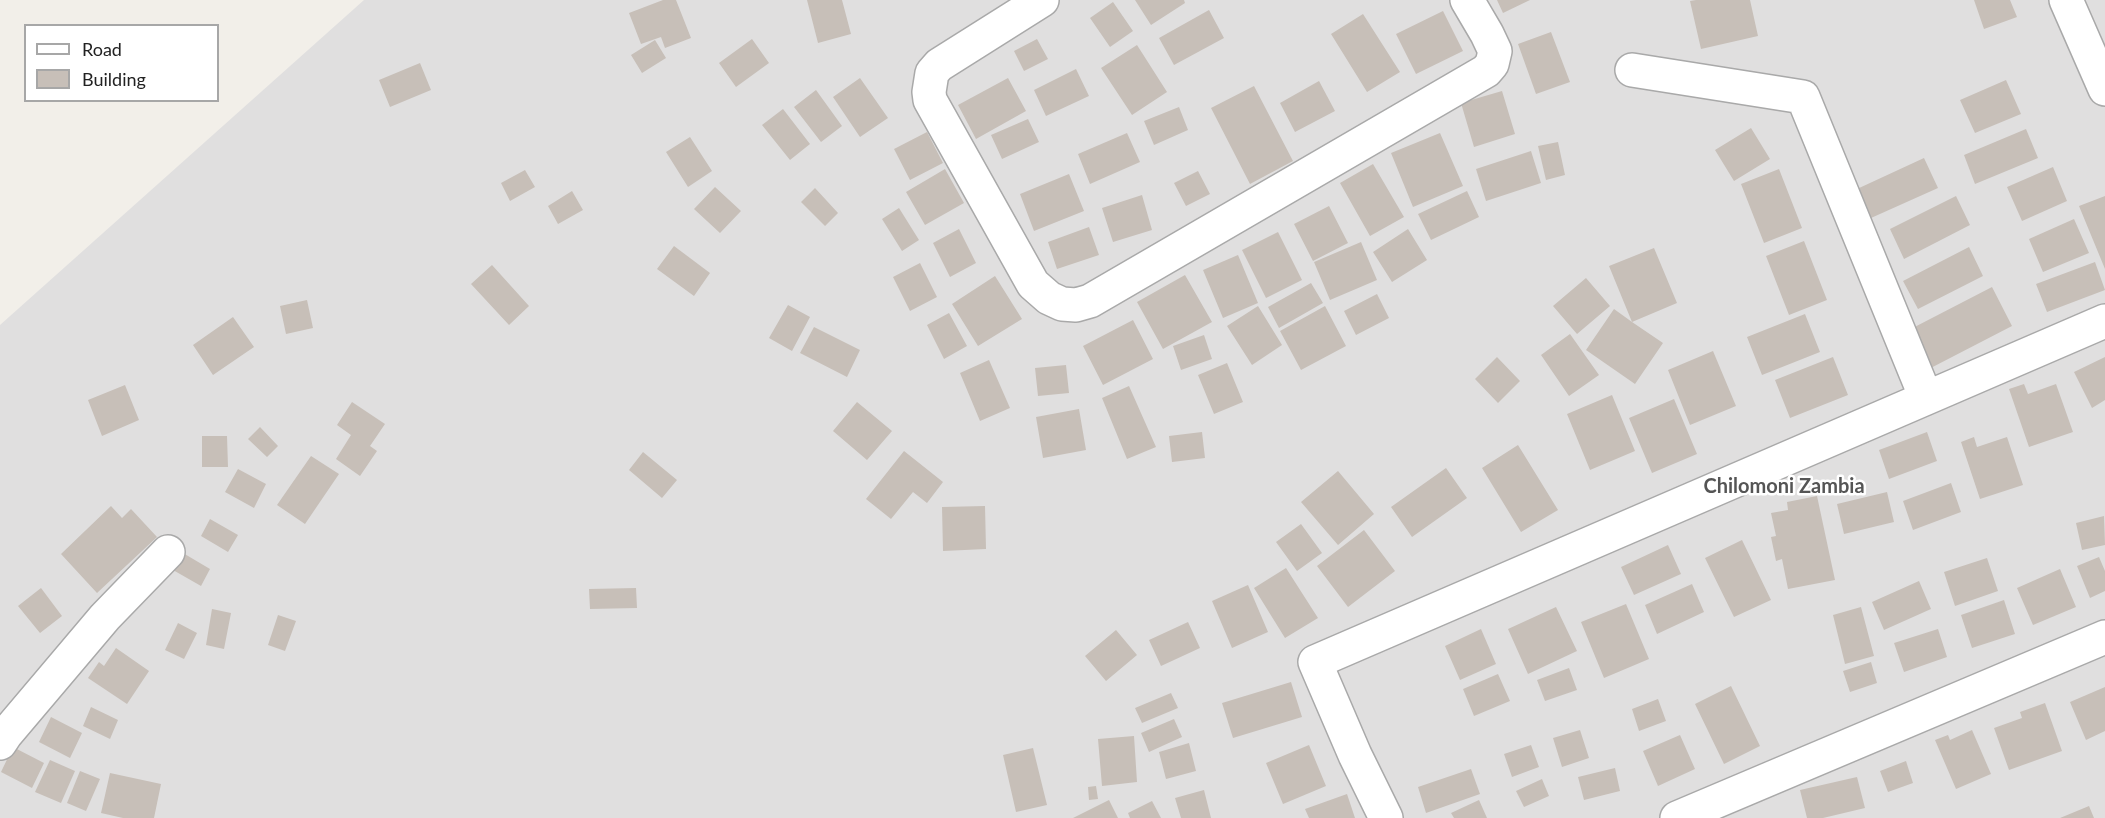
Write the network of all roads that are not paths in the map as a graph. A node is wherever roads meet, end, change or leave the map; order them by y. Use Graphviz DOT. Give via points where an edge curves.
graph roads {
  1 [pos="1042,0"];
  2 [pos="1467,0"];
  3 [pos="2066,0"];
  4 [pos="1632,70"];
  5 [pos="2105,89"];
  6 [pos="2105,321"];
  7 [pos="1926,398"];
  8 [pos="168,552"];
  9 [pos="2105,637"];
  10 [pos="0,743"];
  11 [pos="1386,818"];
  12 [pos="1677,818"];
  1 -- 2 [label="street" via="939,64 932,73 929,92 1033,284 1062,304 1076,305 1090,301 1486,71 1495,51"];
  3 -- 5 [label="street"];
  4 -- 7 [label="street" via="1803,97"];
  6 -- 7 [label="street"];
  7 -- 11 [label="street" via="1315,662"];
  8 -- 10 [label="street" via="105,617"];
  9 -- 12 [label="street"];
}
